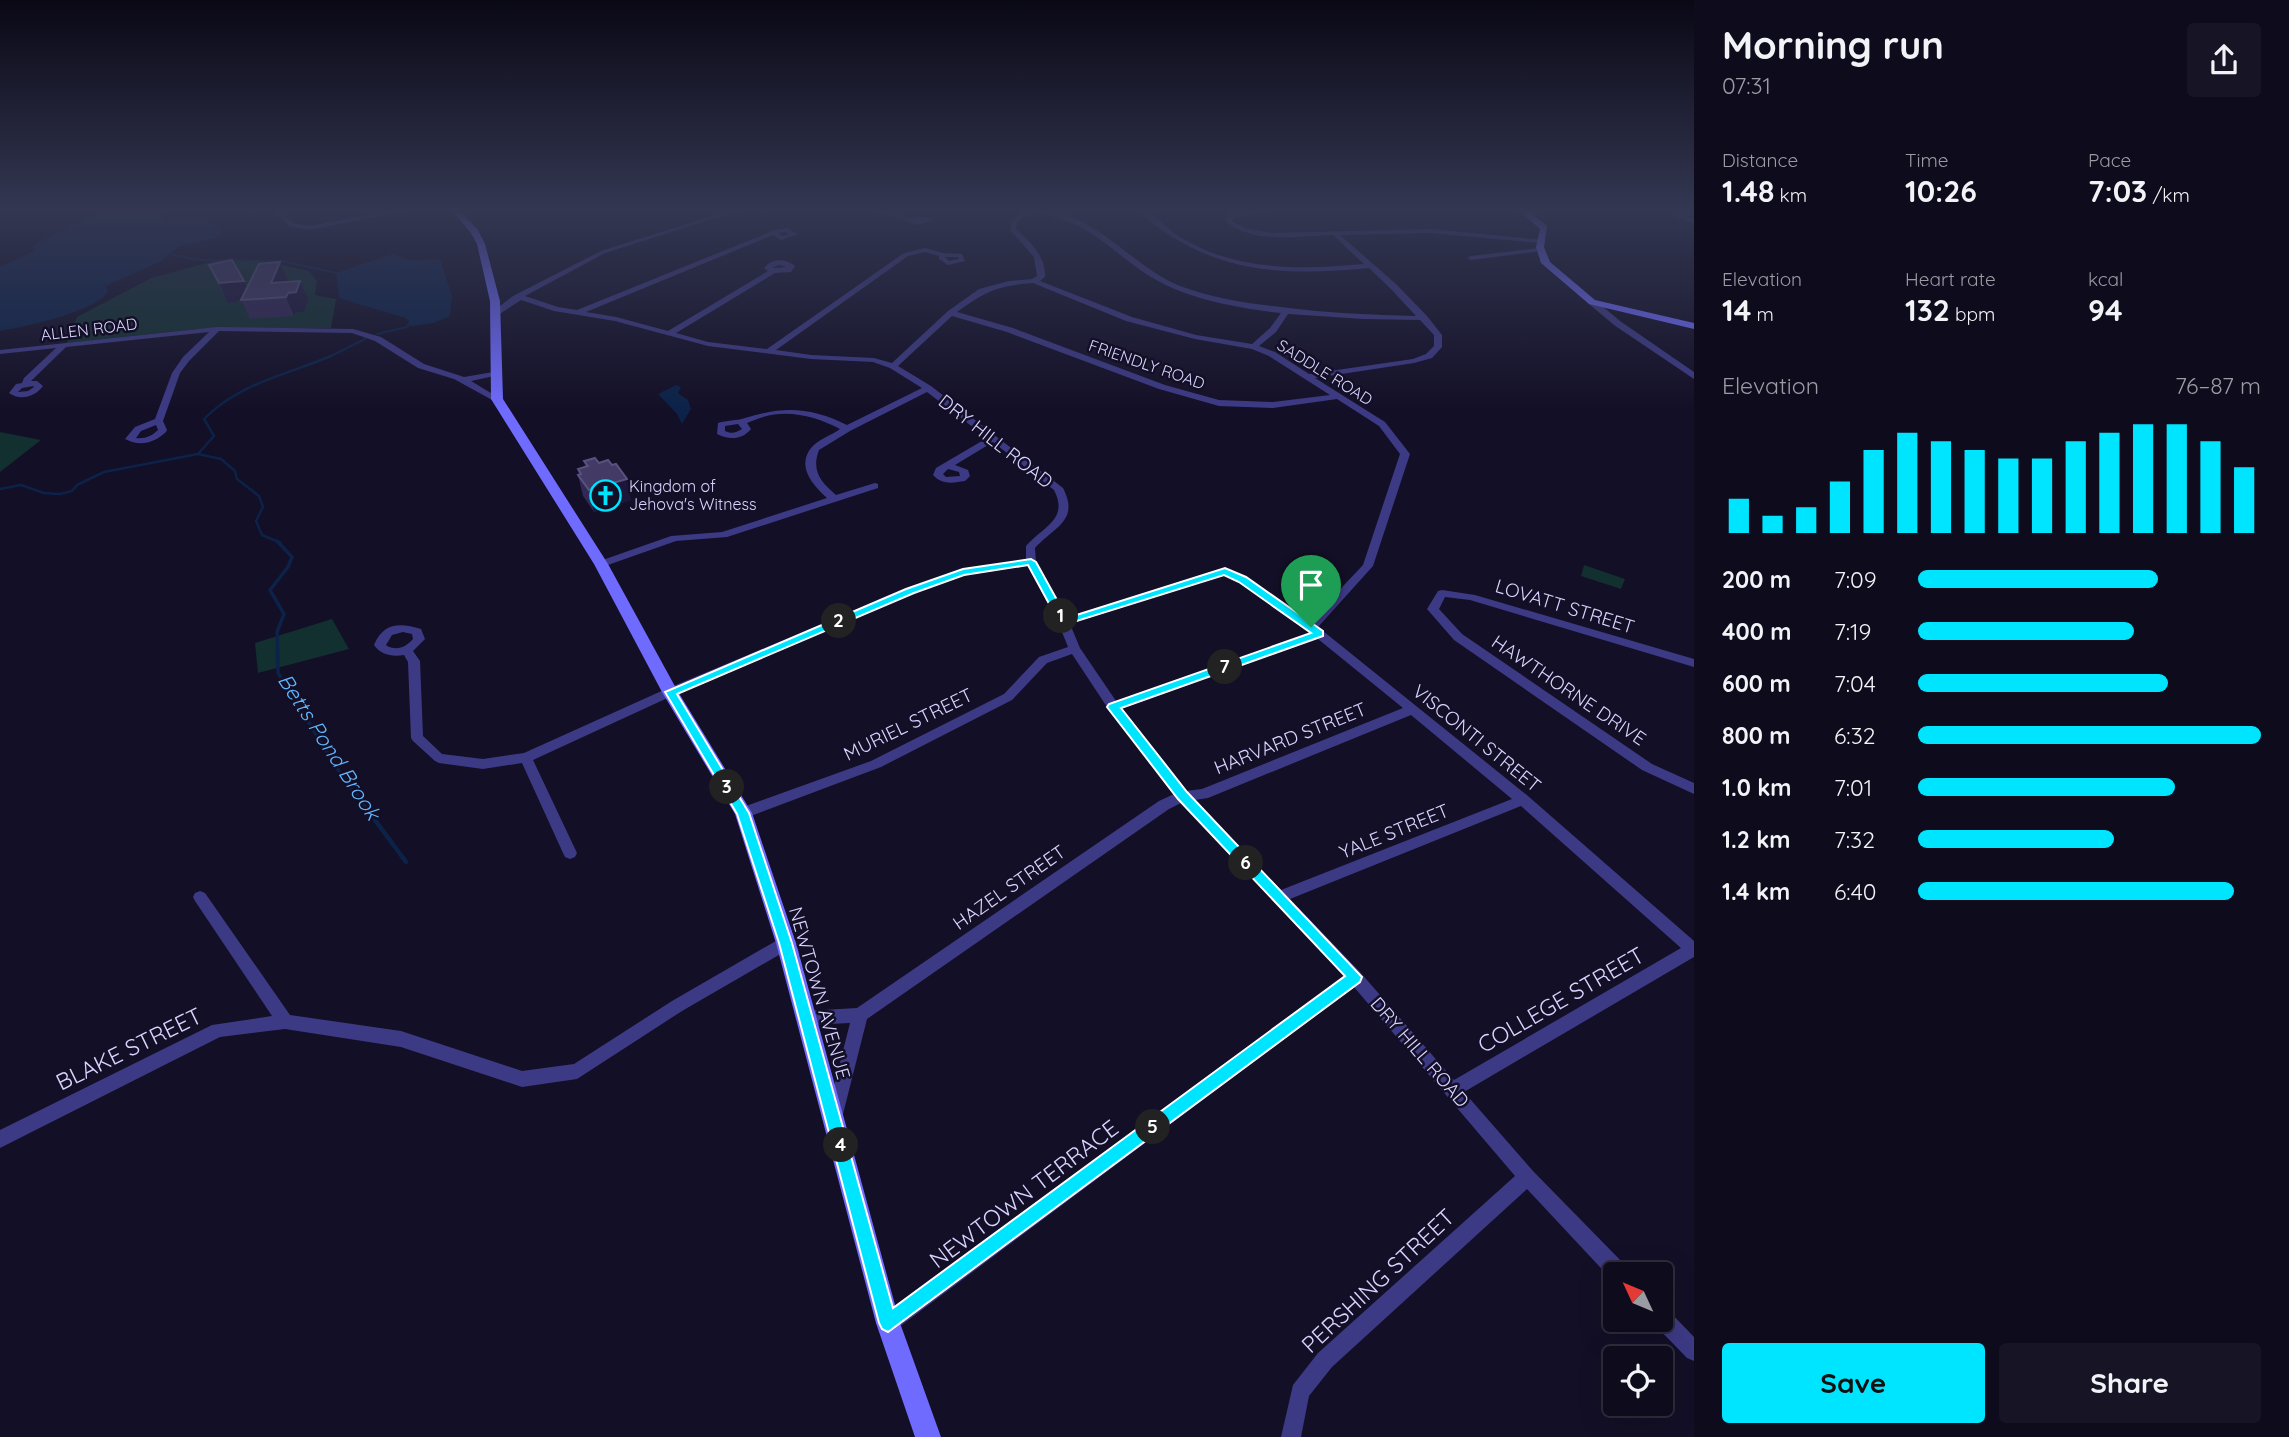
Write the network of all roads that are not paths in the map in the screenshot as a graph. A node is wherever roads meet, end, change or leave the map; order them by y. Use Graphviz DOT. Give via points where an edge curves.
graph roads {
  1 [pos="488,277"];
  2 [pos="558,277"];
  3 [pos="665,277"];
  4 [pos="763,277"];
  5 [pos="874,277"];
  6 [pos="1041,277"];
  7 [pos="1159,277"];
  8 [pos="1381,277"];
  9 [pos="1562,277"];
  10 [pos="1034,281"];
  11 [pos="520,297"];
  12 [pos="1592,302"];
  13 [pos="495,307"];
  14 [pos="1287,310"];
  15 [pos="579,312"];
  16 [pos="951,313"];
  17 [pos="1424,318"];
  18 [pos="1694,326"];
  19 [pos="217,330"];
  20 [pos="668,334"];
  21 [pos="63,346"];
  22 [pos="1254,347"];
  23 [pos="0,352"];
  24 [pos="768,352"];
  25 [pos="893,366"];
  26 [pos="496,373"];
  27 [pos="1310,376"];
  28 [pos="1694,376"];
  29 [pos="464,380"];
  30 [pos="26,384"];
  31 [pos="928,388"];
  32 [pos="1339,396"];
  33 [pos="497,399"];
  34 [pos="159,421"];
  35 [pos="741,422"];
  36 [pos="847,429"];
  37 [pos="994,438"];
  38 [pos="948,466"];
  39 [pos="875,486"];
  40 [pos="834,499"];
  41 [pos="1031,562"];
  42 [pos="601,564"];
  43 [pos="1433,610"];
  44 [pos="1064,622"];
  45 [pos="1315,630"];
  46 [pos="1075,649"];
  47 [pos="406,650"];
  48 [pos="1694,663"];
  49 [pos="670,692"];
  50 [pos="1113,707"];
  51 [pos="1411,710"];
  52 [pos="526,758"];
  53 [pos="1694,789"];
  54 [pos="1183,796"];
  55 [pos="1523,800"];
  56 [pos="743,813"];
  57 [pos="570,853"];
  58 [pos="200,897"];
  59 [pos="1278,898"];
  60 [pos="786,943"];
  61 [pos="1693,950"];
  62 [pos="1355,977"];
  63 [pos="860,1015"];
  64 [pos="806,1018"];
  65 [pos="285,1022"];
  66 [pos="1452,1090"];
  67 [pos="834,1118"];
  68 [pos="0,1139"];
  69 [pos="1527,1177"];
  70 [pos="1608,1262"];
  71 [pos="888,1323"];
  72 [pos="1673,1329"];
  73 [pos="1694,1351"];
  74 [pos="928,1437"];
  75 [pos="1291,1437"];
  1 -- 13 [label="main road"];
  2 -- 11 [label="street"];
  3 -- 15 [label="street"];
  4 -- 20 [label="street"];
  5 -- 24 [label="street"];
  6 -- 10 [label="street"];
  7 -- 14 [label="street" via="1178,288 1231,302"];
  8 -- 17 [label="street"];
  9 -- 12 [label="main road"];
  10 -- 16 [label="street" via="995,285"];
  10 -- 22 [label="street, SADDLE ROAD" via="1129,319"];
  11 -- 13 [label="street"];
  11 -- 15 [label="street, DRY HILL ROAD"];
  12 -- 18 [label="main road"];
  12 -- 28 [label="street"];
  13 -- 26 [label="main road"];
  14 -- 17 [label="street" via="1361,318"];
  14 -- 22 [label="street"];
  15 -- 20 [label="street, DRY HILL ROAD"];
  16 -- 25 [label="street"];
  16 -- 32 [label="street, FRIENDLY ROAD" via="1219,403 1273,405"];
  17 -- 27 [label="street" via="1438,335 1438,347 1429,356"];
  19 -- 21 [label="street, ALLEN ROAD"];
  19 -- 29 [label="street, ALLEN ROAD" via="353,331 378,339 421,366"];
  19 -- 34 [label="street" via="176,373"];
  20 -- 24 [label="street, DRY HILL ROAD"];
  21 -- 23 [label="street, ALLEN ROAD"];
  21 -- 30 [label="street"];
  22 -- 27 [label="street, SADDLE ROAD"];
  24 -- 25 [label="street, DRY HILL ROAD" via="874,360"];
  25 -- 31 [label="street, DRY HILL ROAD"];
  26 -- 29 [label="street"];
  26 -- 33 [label="main road"];
  27 -- 32 [label="street, SADDLE ROAD"];
  29 -- 33 [label="street, ALLEN ROAD"];
  31 -- 36 [label="street"];
  31 -- 37 [label="street, DRY HILL ROAD"];
  32 -- 45 [label="street, SADDLE ROAD" via="1382,424 1405,454 1368,566"];
  33 -- 42 [label="main road, NEWTOWN AVENUE"];
  35 -- 36 [label="street" via="793,412 817,415"];
  36 -- 40 [label="street" via="815,449 811,457 814,481"];
  37 -- 38 [label="street"];
  37 -- 41 [label="street, DRY HILL ROAD" via="1058,488 1066,501 1065,513 1030,548"];
  39 -- 40 [label="street"];
  40 -- 42 [label="street" via="723,535 675,538"];
  41 -- 44 [label="street, DRY HILL ROAD"];
  41 -- 49 [label="street" via="963,572 910,591"];
  42 -- 49 [label="main road, NEWTOWN AVENUE"];
  43 -- 48 [label="street, LOVATT STREET" via="1442,593 1471,597"];
  43 -- 53 [label="street, HAWTHORNE DRIVE" via="1469,645 1647,767"];
  44 -- 45 [label="street, VISCONTI STREET" via="1225,571"];
  44 -- 46 [label="street, DRY HILL ROAD"];
  45 -- 50 [label="street"];
  45 -- 51 [label="street, VISCONTI STREET"];
  46 -- 50 [label="street, DRY HILL ROAD"];
  46 -- 56 [label="street, MURIEL STREET" via="1036,664 1008,697 876,764"];
  47 -- 52 [label="street" via="414,661 417,738 424,745 439,758 483,764"];
  49 -- 52 [label="street"];
  49 -- 56 [label="main road, NEWTOWN AVENUE"];
  50 -- 54 [label="street, DRY HILL ROAD"];
  51 -- 54 [label="street, HARVARD STREET" via="1203,794"];
  51 -- 55 [label="street, VISCONTI STREET"];
  52 -- 57 [label="street"];
  54 -- 59 [label="street, DRY HILL ROAD"];
  54 -- 63 [label="street, HAZEL STREET"];
  55 -- 59 [label="street, YALE STREET"];
  55 -- 61 [label="street, VISCONTI STREET"];
  56 -- 60 [label="main road, NEWTOWN AVENUE"];
  58 -- 65 [label="street"];
  59 -- 62 [label="street, DRY HILL ROAD"];
  60 -- 64 [label="main road, NEWTOWN AVENUE"];
  60 -- 65 [label="street, BLAKE STREET" via="577,1071 522,1079 401,1039"];
  61 -- 66 [label="street, COLLEGE STREET"];
  62 -- 66 [label="street, DRY HILL ROAD"];
  62 -- 71 [label="street, NEWTOWN TERRACE"];
  63 -- 64 [label="street"];
  63 -- 67 [label="street"];
  64 -- 67 [label="main road, NEWTOWN AVENUE"];
  65 -- 68 [label="street, BLAKE STREET" via="218,1030"];
  66 -- 69 [label="street, DRY HILL ROAD"];
  67 -- 71 [label="main road, NEWTOWN AVENUE"];
  69 -- 70 [label="street, DRY HILL ROAD"];
  69 -- 75 [label="street, PERSHING STREET" via="1325,1360 1300,1392"];
  71 -- 74 [label="main road, NEWTOWN AVENUE"];
  72 -- 73 [label="street"];
}
